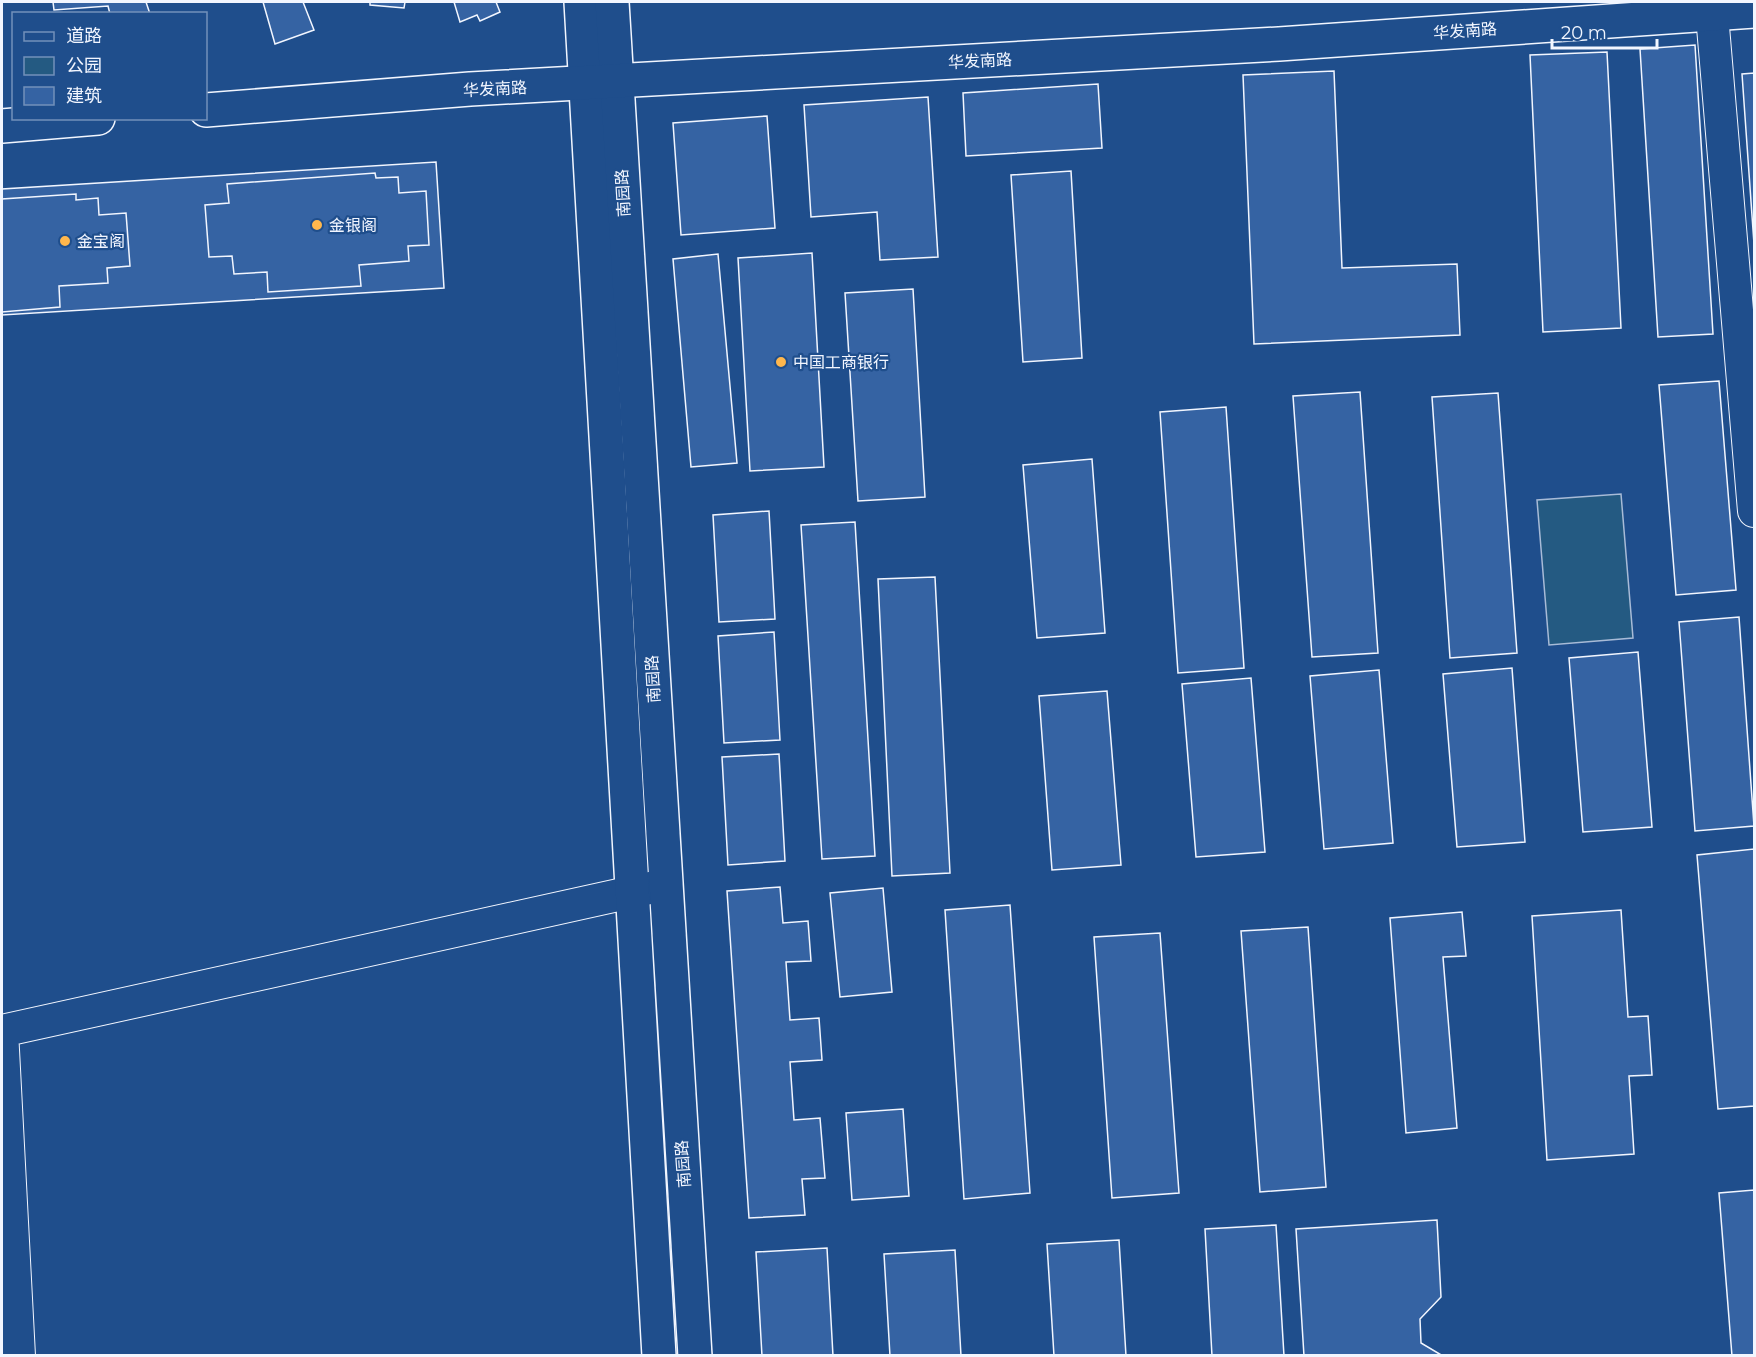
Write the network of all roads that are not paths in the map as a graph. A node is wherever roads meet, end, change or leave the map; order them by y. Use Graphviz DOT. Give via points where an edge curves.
graph roads {
  1 [pos="581,2"];
  2 [pos="612,2"];
  3 [pos="1755,11"];
  4 [pos="1712,15"];
  5 [pos="602,83"];
  6 [pos="207,110"];
  7 [pos="74,120"];
  8 [pos="2,126"];
  9 [pos="1755,511"];
  10 [pos="666,884"];
  11 [pos="633,891"];
  12 [pos="19,1356"];
  13 [pos="659,1356"];
  14 [pos="695,1356"];
  1 -- 5 [label="main road, 南园路"];
  2 -- 5 [label="main road, 南园路"];
  3 -- 4 [label="main road, 华发南路"];
  4 -- 5 [label="main road, 华发南路"];
  4 -- 9 [label="street"];
  5 -- 6 [label="main road, 华发南路"];
  5 -- 10 [label="main road, 南园路"];
  5 -- 11 [label="main road, 南园路"];
  7 -- 8 [label="main road"];
  10 -- 11 [label="street"];
  10 -- 14 [label="main road, 南园路"];
  11 -- 12 [label="street" via="2,1031"];
  11 -- 13 [label="main road, 南园路"];
}
